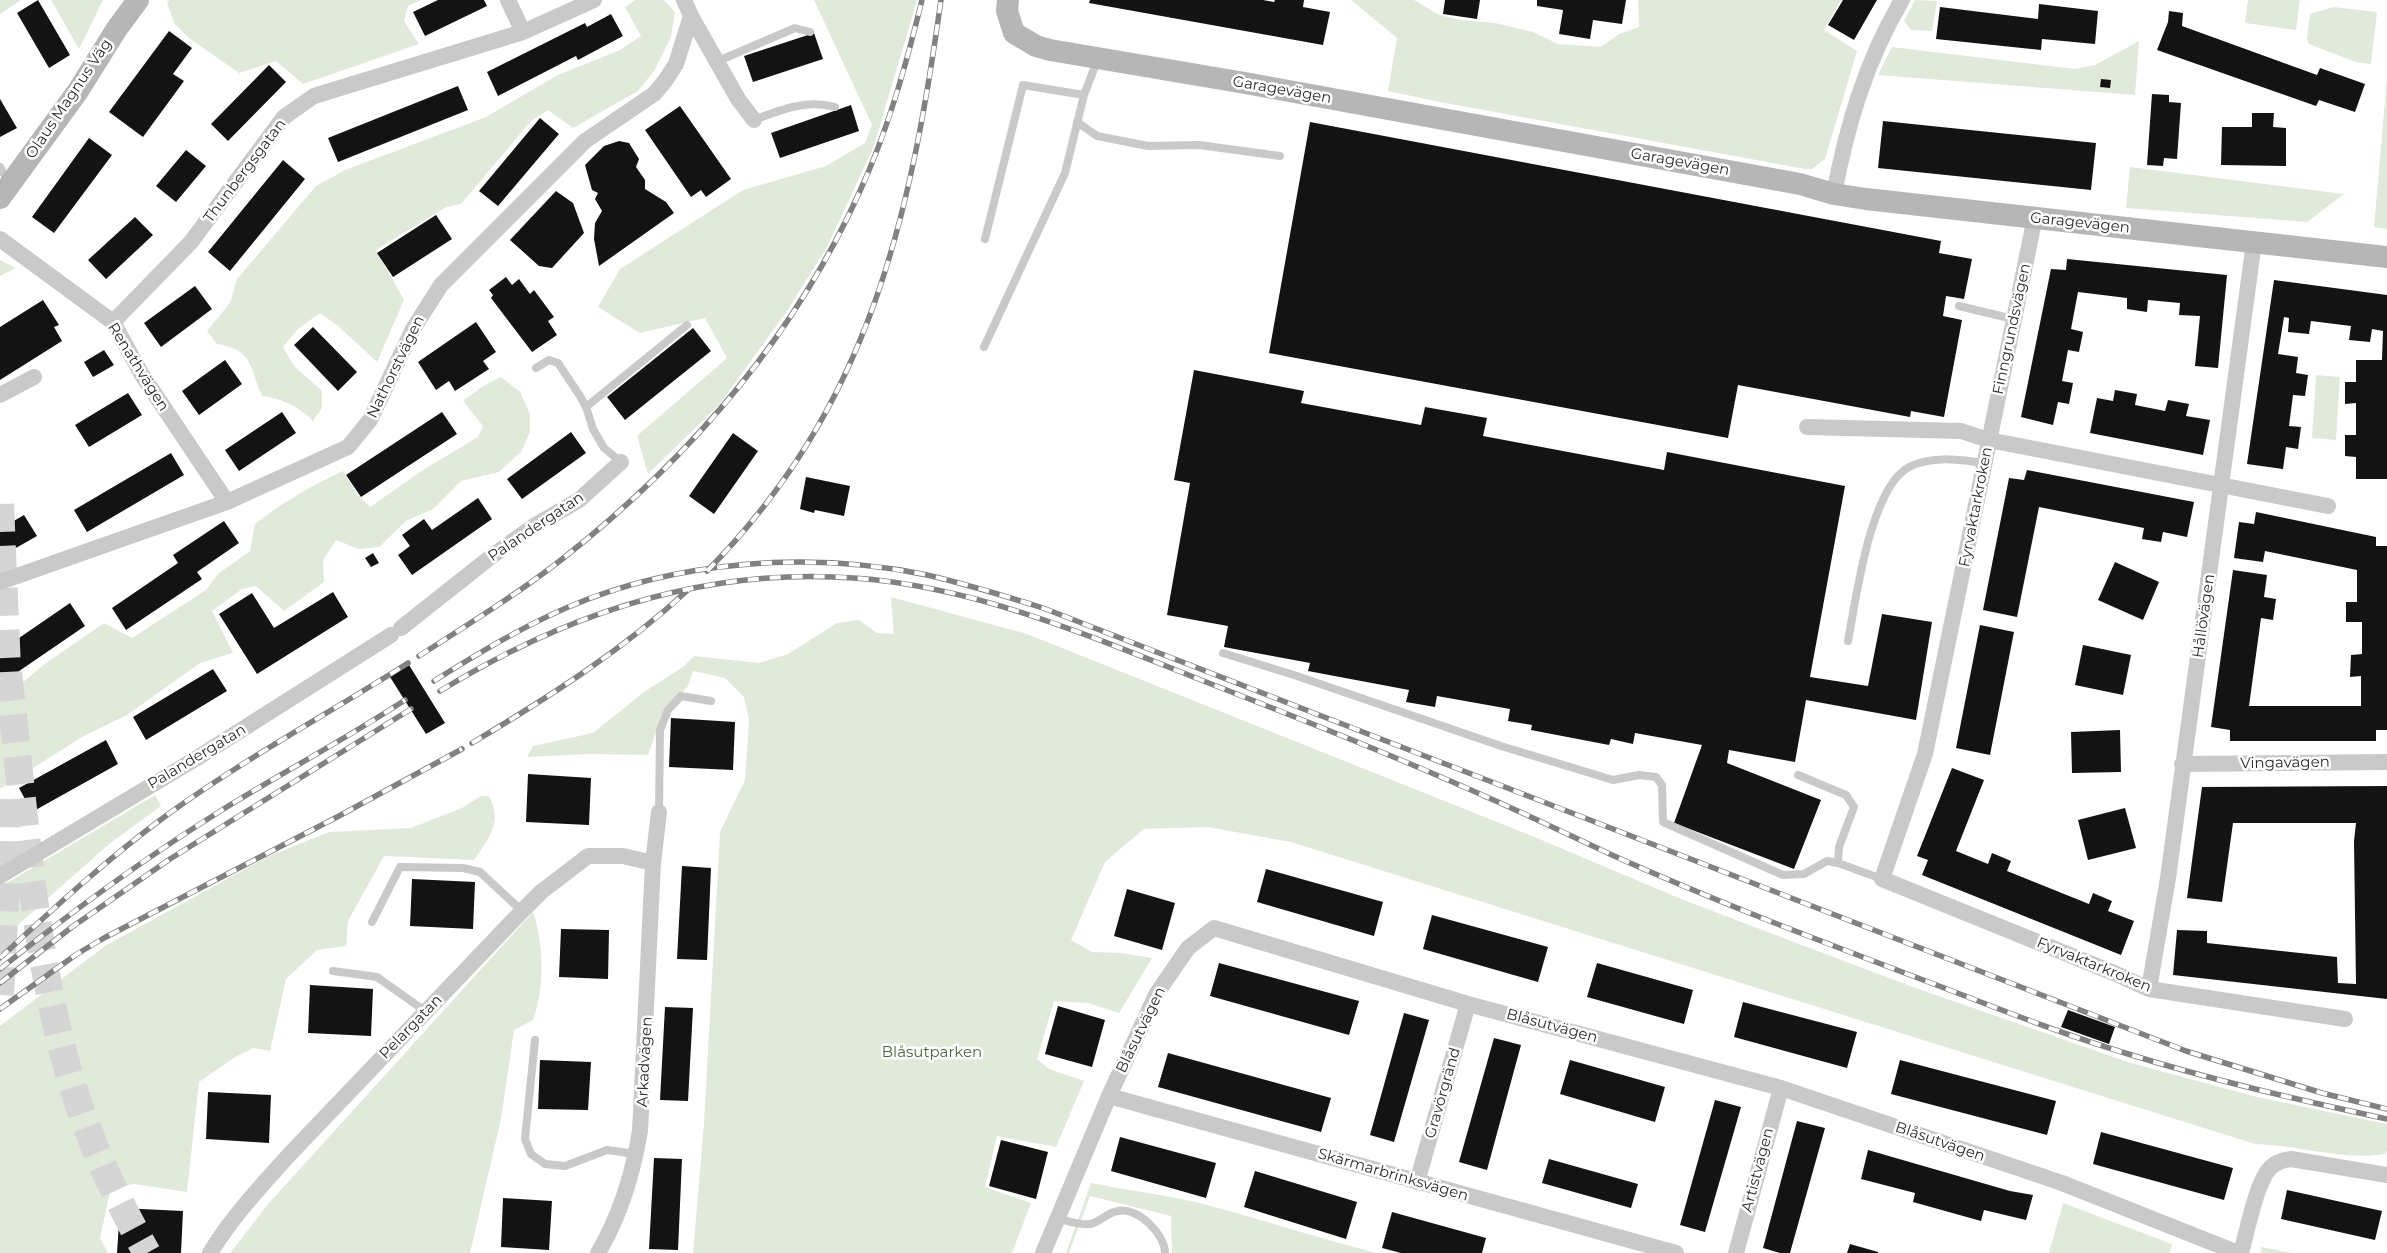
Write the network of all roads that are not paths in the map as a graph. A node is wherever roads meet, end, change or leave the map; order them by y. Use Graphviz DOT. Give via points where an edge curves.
graph roads {
  1 [pos="138,0"];
  2 [pos="508,0"];
  3 [pos="594,0"];
  4 [pos="684,0"];
  5 [pos="1008,0"];
  6 [pos="1902,0"];
  7 [pos="691,16"];
  8 [pos="523,32"];
  9 [pos="810,32"];
  10 [pos="1098,59"];
  11 [pos="718,61"];
  12 [pos="1084,94"];
  13 [pos="835,107"];
  14 [pos="754,120"];
  15 [pos="1077,122"];
  16 [pos="1280,156"];
  17 [pos="3,183"];
  18 [pos="1834,194"];
  19 [pos="2035,218"];
  20 [pos="0,239"];
  21 [pos="985,239"];
  22 [pos="2254,242"];
  23 [pos="2387,257"];
  24 [pos="1959,306"];
  25 [pos="2013,319"];
  26 [pos="113,322"];
  27 [pos="688,325"];
  28 [pos="984,347"];
  29 [pos="536,368"];
  30 [pos="34,377"];
  31 [pos="0,395"];
  32 [pos="586,407"];
  33 [pos="1807,427"];
  34 [pos="1989,440"];
  35 [pos="622,462"];
  36 [pos="1984,463"];
  37 [pos="2222,484"];
  38 [pos="227,502"];
  39 [pos="2328,506"];
  40 [pos="0,582"];
  41 [pos="1848,641"];
  42 [pos="1222,653"];
  43 [pos="712,701"];
  44 [pos="2387,762"];
  45 [pos="2182,764"];
  46 [pos="1798,775"];
  47 [pos="659,812"];
  48 [pos="649,862"];
  49 [pos="1838,863"];
  50 [pos="0,876"];
  51 [pos="1882,879"];
  52 [pos="522,911"];
  53 [pos="372,922"];
  54 [pos="333,971"];
  55 [pos="2149,989"];
  56 [pos="1468,1004"];
  57 [pos="425,1011"];
  58 [pos="2345,1019"];
  59 [pos="535,1040"];
  60 [pos="1781,1088"];
  61 [pos="1109,1096"];
  62 [pos="636,1154"];
  63 [pos="2387,1175"];
  64 [pos="1417,1182"];
  65 [pos="1056,1218"];
  66 [pos="210,1253"];
  67 [pos="598,1253"];
  68 [pos="1043,1253"];
  69 [pos="1165,1253"];
  70 [pos="1676,1253"];
  71 [pos="1736,1253"];
  72 [pos="2239,1253"];
  1 -- 17 [label="street, Olaus Magnus Väg" via="78,91"];
  2 -- 8 [label="street"];
  3 -- 8 [label="street, Thunbergsgatan"];
  4 -- 7 [label="street"];
  5 -- 10 [label="street, Garagevägen" via="1007,11 1014,33 1036,46"];
  6 -- 18 [label="street" via="1861,83"];
  7 -- 11 [label="street"];
  7 -- 38 [label="street, Nathorstvägen" via="676,64 654,94 585,141 441,285 413,329 370,420 355,441 318,462"];
  8 -- 26 [label="street, Thunbergsgatan" via="314,96 284,117 190,242"];
  9 -- 11 [label="lane" via="795,28"];
  10 -- 12 [label="lane"];
  10 -- 18 [label="street, Garagevägen" via="1800,184"];
  11 -- 14 [label="street" via="738,99"];
  12 -- 15 [label="lane"];
  12 -- 21 [label="lane" via="1023,86"];
  13 -- 14 [label="lane" via="819,102 780,110"];
  15 -- 16 [label="lane" via="1097,136 1148,146 1199,145"];
  15 -- 28 [label="lane" via="1065,173"];
  18 -- 19 [label="street, Garagevägen"];
  19 -- 22 [label="street, Garagevägen"];
  19 -- 25 [label="street, Finngrundsvägen"];
  20 -- 26 [label="street, Renathvägen"];
  22 -- 23 [label="street, Garagevägen"];
  22 -- 37 [label="street, Hållövägen"];
  24 -- 25 [label="lane"];
  25 -- 34 [label="street, Finngrundsvägen"];
  26 -- 38 [label="street, Renathvägen" via="142,374"];
  27 -- 32 [label="lane"];
  29 -- 32 [label="lane" via="555,360"];
  30 -- 31 [label="street"];
  32 -- 35 [label="lane" via="604,448"];
  33 -- 34 [label="street" via="1961,431"];
  34 -- 36 [label="street, Fyrvaktarkroken"];
  34 -- 37 [label="street, Fyrvaktarkroken"];
  35 -- 50 [label="street, Palandergatan" via="579,500 492,556 396,631 197,758"];
  36 -- 41 [label="lane" via="1951,459 1923,462 1898,475 1884,495 1876,516"];
  36 -- 51 [label="street, Fyrvaktarkroken" via="1926,754"];
  37 -- 39 [label="street, Fyrvaktarkroken"];
  37 -- 45 [label="street, Hållövägen"];
  38 -- 40 [label="street, Nathorstvägen"];
  42 -- 49 [label="lane" via="1612,780 1656,777 1662,785 1663,822 1783,875 1804,874 1827,861"];
  43 -- 47 [label="lane" via="681,696 668,710 660,730"];
  44 -- 45 [label="street, Vingavägen"];
  45 -- 55 [label="street, Hållövägen" via="2168,878"];
  46 -- 49 [label="lane" via="1846,794 1854,807 1839,847"];
  47 -- 48 [label="street, Arkadvägen"];
  48 -- 52 [label="street, Pelargatan" via="623,856 588,856"];
  48 -- 62 [label="street, Arkadvägen" via="642,1118"];
  49 -- 51 [label="lane, Fyrvaktarkroken"];
  51 -- 55 [label="street, Fyrvaktarkroken"];
  52 -- 53 [label="lane" via="480,872 463,868 400,867"];
  52 -- 57 [label="street, Pelargatan"];
  54 -- 57 [label="lane" via="377,977"];
  55 -- 58 [label="street, Fyrvaktarkroken"];
  56 -- 60 [label="street, Blåsutvägen"];
  56 -- 61 [label="street, Blåsutvägen" via="1214,928 1188,948 1157,993"];
  56 -- 64 [label="street, Gravörgränd"];
  57 -- 66 [label="street, Pelargatan" via="253,1194"];
  59 -- 62 [label="lane" via="525,1138 531,1154 545,1164 565,1166 607,1150"];
  60 -- 71 [label="street, Artistvägen"];
  60 -- 72 [label="street, Blåsutvägen" via="2062,1183"];
  61 -- 64 [label="street, Skärmarbrinksvägen"];
  61 -- 65 [label="street, Blåsutvägen"];
  62 -- 67 [label="street, Arkadvägen" via="633,1173"];
  63 -- 72 [label="street" via="2291,1159 2279,1161 2263,1180"];
  64 -- 70 [label="street, Skärmarbrinksvägen"];
  65 -- 68 [label="street, Blåsutvägen"];
  65 -- 69 [label="lane" via="1090,1224 1119,1210 1132,1212 1144,1217 1156,1232"];
}
